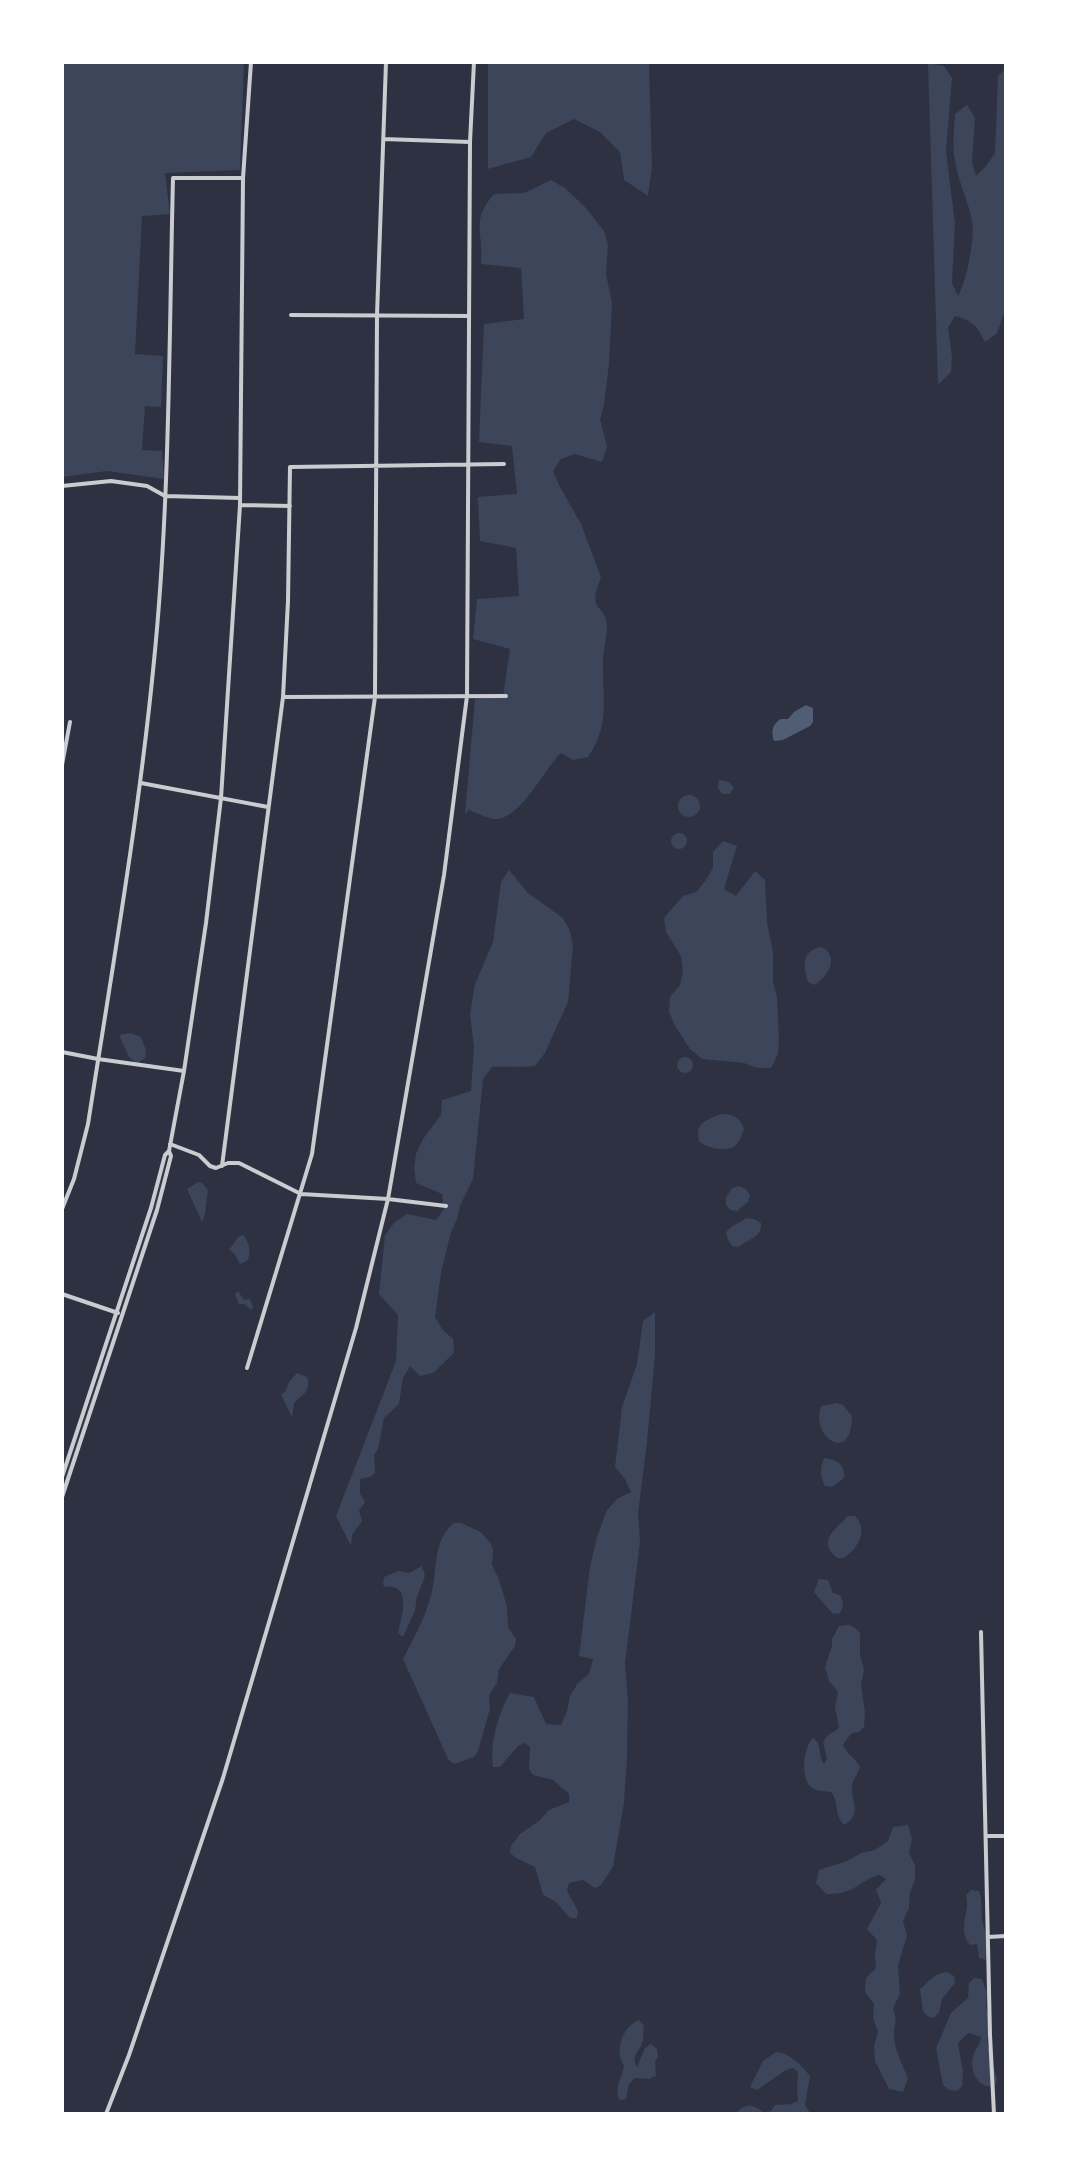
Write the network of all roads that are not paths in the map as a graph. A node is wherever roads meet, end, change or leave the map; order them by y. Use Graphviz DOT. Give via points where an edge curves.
graph roads {
  1 [pos="250,62"];
  2 [pos="386,62"];
  3 [pos="474,62"];
  4 [pos="383,139"];
  5 [pos="470,142"];
  6 [pos="243,178"];
  7 [pos="291,314"];
  8 [pos="376,315"];
  9 [pos="469,316"];
  10 [pos="504,464"];
  11 [pos="468,465"];
  12 [pos="376,466"];
  13 [pos="62,486"];
  14 [pos="165,496"];
  15 [pos="240,498"];
  16 [pos="240,505"];
  17 [pos="290,506"];
  18 [pos="467,696"];
  19 [pos="506,696"];
  20 [pos="283,697"];
  21 [pos="375,697"];
  22 [pos="70,722"];
  23 [pos="62,765"];
  24 [pos="141,783"];
  25 [pos="222,798"];
  26 [pos="268,807"];
  27 [pos="62,1052"];
  28 [pos="98,1059"];
  29 [pos="184,1071"];
  30 [pos="170,1144"];
  31 [pos="169,1151"];
  32 [pos="222,1166"];
  33 [pos="301,1194"];
  34 [pos="388,1199"];
  35 [pos="446,1206"];
  36 [pos="62,1209"];
  37 [pos="62,1294"];
  38 [pos="116,1313"];
  39 [pos="122,1315"];
  40 [pos="247,1368"];
  41 [pos="62,1477"];
  42 [pos="62,1497"];
  43 [pos="982,1632"];
  44 [pos="986,1836"];
  45 [pos="1006,1836"];
  46 [pos="1006,1936"];
  47 [pos="988,1937"];
  48 [pos="106,2114"];
  49 [pos="994,2114"];
  1 -- 6 [label="street"];
  2 -- 4 [label="street"];
  3 -- 5 [label="street"];
  4 -- 5 [label="street"];
  4 -- 8 [label="street"];
  5 -- 9 [label="street"];
  6 -- 14 [label="street" via="173,178"];
  6 -- 15 [label="street"];
  7 -- 8 [label="street"];
  8 -- 9 [label="street"];
  8 -- 12 [label="street"];
  9 -- 11 [label="street"];
  10 -- 11 [label="street"];
  11 -- 12 [label="street"];
  11 -- 18 [label="street"];
  12 -- 17 [label="street" via="290,467"];
  12 -- 21 [label="street"];
  13 -- 14 [label="street" via="112,481 147,486"];
  14 -- 15 [label="street"];
  14 -- 24 [label="street" via="154,658"];
  15 -- 16 [label="street"];
  16 -- 17 [label="street"];
  16 -- 25 [label="street"];
  17 -- 20 [label="street"];
  18 -- 19 [label="street"];
  18 -- 21 [label="street"];
  18 -- 34 [label="street" via="444,875"];
  20 -- 21 [label="street"];
  20 -- 26 [label="street"];
  21 -- 33 [label="street" via="312,1154"];
  22 -- 23 [label="street"];
  24 -- 25 [label="street"];
  24 -- 28 [label="street"];
  25 -- 26 [label="street"];
  25 -- 29 [label="street"];
  26 -- 32 [label="street"];
  27 -- 28 [label="street"];
  28 -- 29 [label="street"];
  28 -- 36 [label="street" via="88,1124 74,1179"];
  29 -- 30 [label="street"];
  30 -- 31 [label="street"];
  30 -- 32 [label="street" via="199,1155 210,1166"];
  31 -- 38 [label="street" via="165,1155"];
  31 -- 39 [label="street" via="171,1156 157,1210"];
  32 -- 33 [label="street" via="239,1163"];
  33 -- 34 [label="street"];
  33 -- 40 [label="street"];
  34 -- 35 [label="street"];
  34 -- 48 [label="street" via="345,1364 223,1778"];
  37 -- 38 [label="street"];
  38 -- 39 [label="street"];
  38 -- 41 [label="street"];
  39 -- 42 [label="street"];
  43 -- 44 [label="street"];
  44 -- 45 [label="street"];
  44 -- 47 [label="street"];
  46 -- 47 [label="street"];
  47 -- 49 [label="street"];
}
